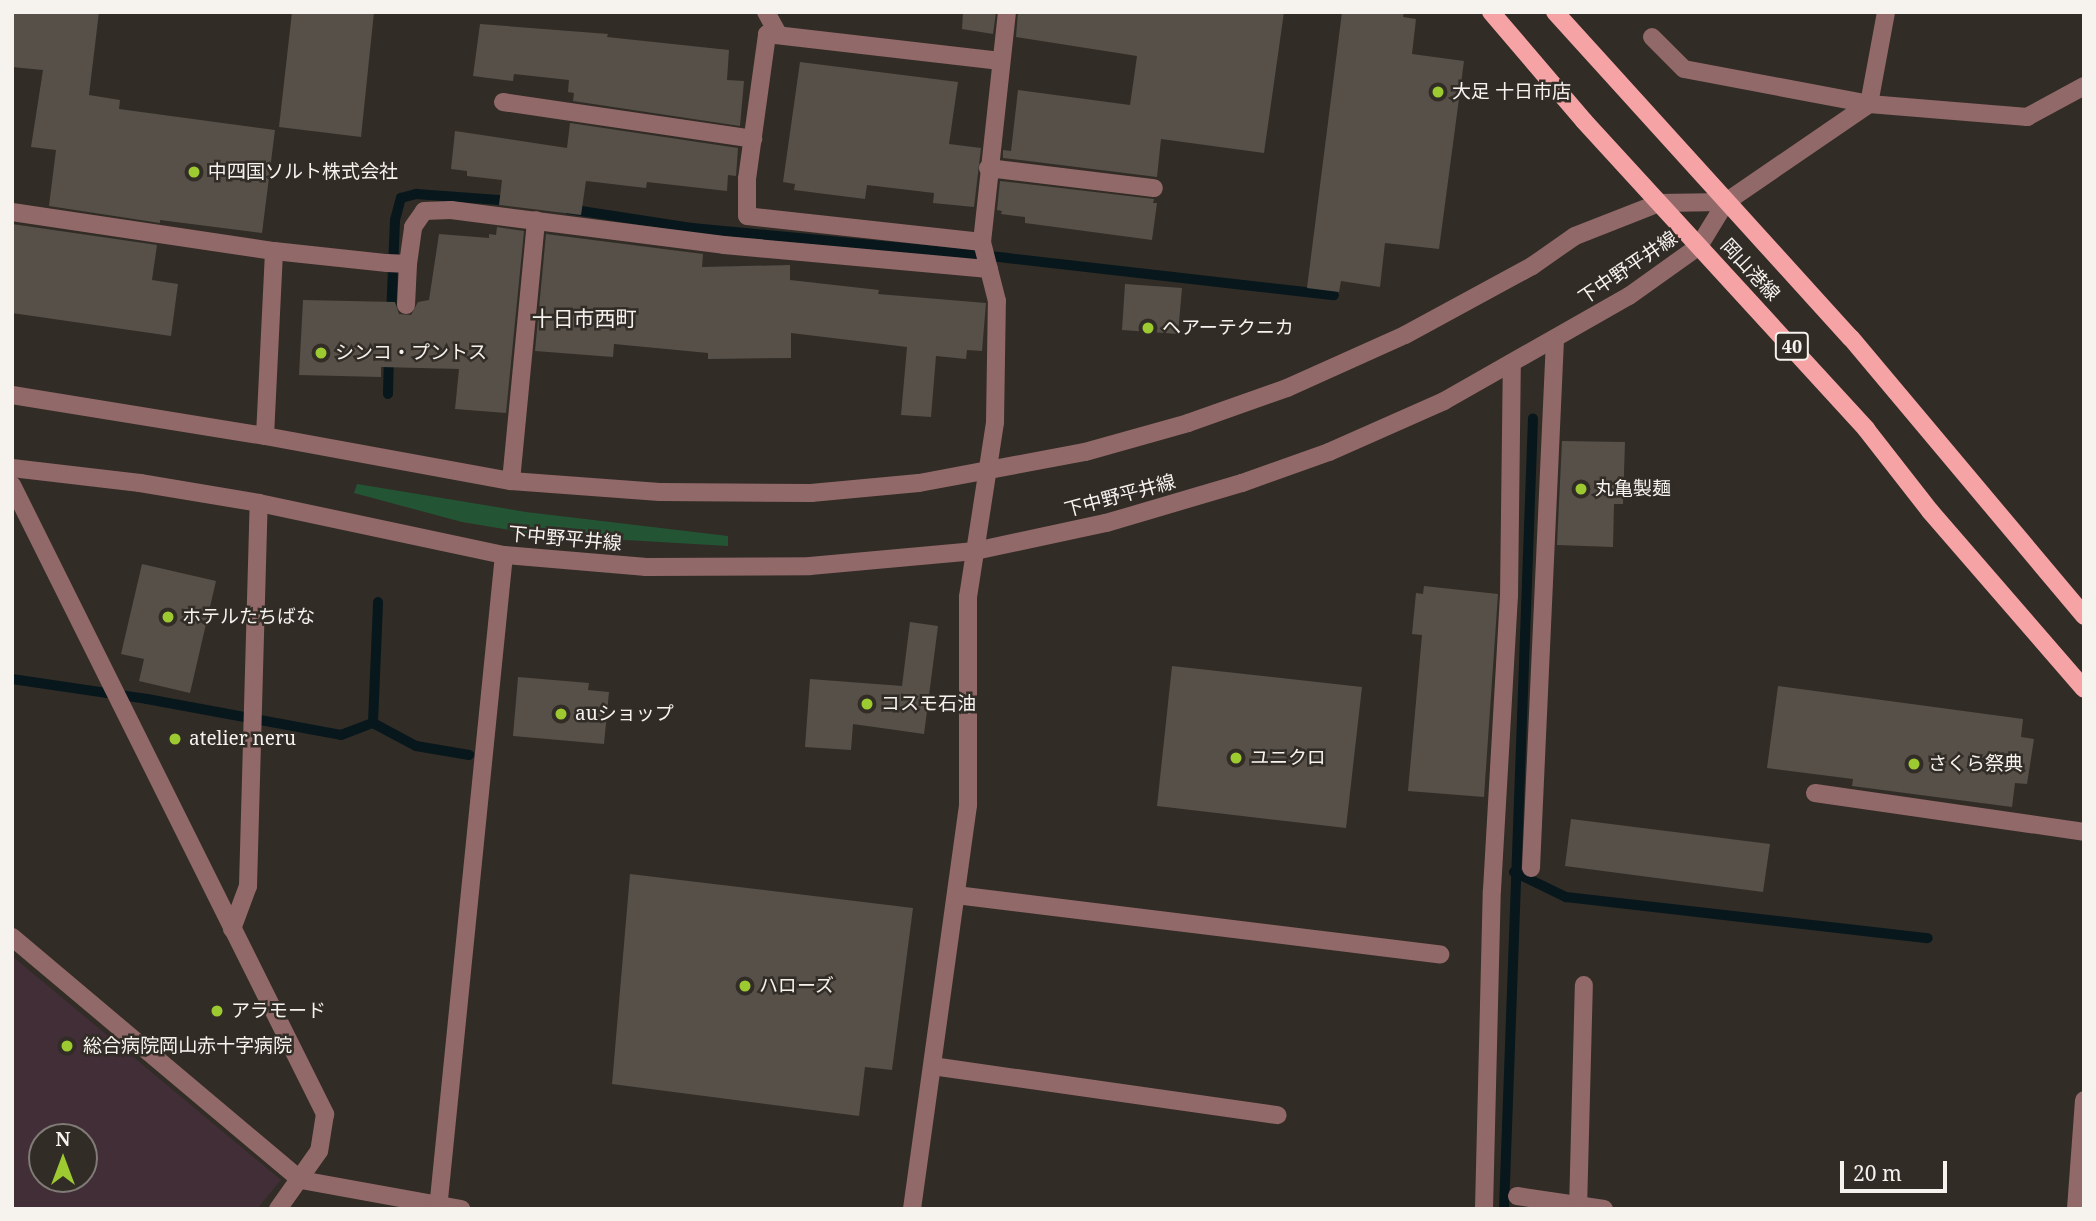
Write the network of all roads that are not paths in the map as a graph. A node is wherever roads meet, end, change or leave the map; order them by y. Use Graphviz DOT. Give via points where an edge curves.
graph roads {
  1 [pos="766,12"];
  2 [pos="1007,12"];
  3 [pos="1491,12"];
  4 [pos="1886,12"];
  5 [pos="1561,16"];
  6 [pos="779,35"];
  7 [pos="1652,37"];
  8 [pos="1000,61"];
  9 [pos="2084,86"];
  10 [pos="503,103"];
  11 [pos="1869,104"];
  12 [pos="753,139"];
  13 [pos="988,168"];
  14 [pos="1154,188"];
  15 [pos="1659,202"];
  16 [pos="1726,202"];
  17 [pos="12,212"];
  18 [pos="536,220"];
  19 [pos="1699,246"];
  20 [pos="274,251"];
  21 [pos="985,254"];
  22 [pos="398,264"];
  23 [pos="406,305"];
  24 [pos="1555,339"];
  25 [pos="1512,363"];
  26 [pos="12,395"];
  27 [pos="265,436"];
  28 [pos="12,468"];
  29 [pos="988,471"];
  30 [pos="511,481"];
  31 [pos="12,485"];
  32 [pos="259,503"];
  33 [pos="975,551"];
  34 [pos="504,555"];
  35 [pos="2084,616"];
  36 [pos="2084,689"];
  37 [pos="1815,793"];
  38 [pos="2084,832"];
  39 [pos="1531,869"];
  40 [pos="956,895"];
  41 [pos="232,929"];
  42 [pos="12,937"];
  43 [pos="1440,954"];
  44 [pos="1584,985"];
  45 [pos="932,1066"];
  46 [pos="2084,1100"];
  47 [pos="1278,1115"];
  48 [pos="302,1180"];
  49 [pos="1517,1196"];
  50 [pos="1578,1206"];
  51 [pos="438,1207"];
  52 [pos="278,1209"];
  53 [pos="461,1209"];
  54 [pos="912,1209"];
  55 [pos="1484,1209"];
  56 [pos="1604,1209"];
  57 [pos="2076,1209"];
  1 -- 6 [label="street"];
  2 -- 8 [label="street"];
  3 -- 15 [label="main road, 岡山港線 / 40"];
  4 -- 11 [label="street"];
  5 -- 16 [label="main road, 岡山港線 / 40"];
  6 -- 8 [label="street"];
  6 -- 12 [label="street" via="767,34"];
  7 -- 11 [label="street" via="1684,69"];
  8 -- 13 [label="street"];
  9 -- 11 [label="street" via="2027,117"];
  10 -- 12 [label="street"];
  11 -- 16 [label="street"];
  12 -- 21 [label="street" via="747,216"];
  13 -- 14 [label="street"];
  13 -- 21 [label="street"];
  15 -- 16 [label="street, 下中野平井線"];
  15 -- 19 [label="main road, 岡山港線 / 40"];
  15 -- 29 [label="street, 下中野平井線" via="1575,236 1532,266 1405,335 1287,388 1098,448"];
  16 -- 19 [label="street, 下中野平井線"];
  16 -- 35 [label="main road, 岡山港線 / 40" via="1851,338"];
  17 -- 20 [label="street"];
  18 -- 21 [label="street" via="724,244"];
  18 -- 22 [label="street" via="424,211 412,227"];
  18 -- 30 [label="street"];
  19 -- 24 [label="street, 下中野平井線" via="1617,304"];
  19 -- 36 [label="main road, 岡山港線 / 40" via="1866,429 1930,511"];
  20 -- 22 [label="street"];
  20 -- 27 [label="street"];
  21 -- 29 [label="street" via="997,301 995,422"];
  22 -- 23 [label="street"];
  24 -- 25 [label="street, 下中野平井線"];
  24 -- 39 [label="street"];
  25 -- 33 [label="street, 下中野平井線" via="1432,407 1329,452 1242,483 1106,523"];
  25 -- 55 [label="street" via="1508,596 1492,890"];
  26 -- 27 [label="street, 下中野平井線"];
  27 -- 30 [label="street, 下中野平井線"];
  28 -- 32 [label="street, 下中野平井線"];
  29 -- 30 [label="street, 下中野平井線" via="811,493 660,492"];
  29 -- 33 [label="street"];
  31 -- 41 [label="street"];
  32 -- 34 [label="street, 下中野平井線"];
  32 -- 41 [label="street" via="248,886"];
  33 -- 34 [label="street, 下中野平井線" via="810,566 728,567 646,567"];
  33 -- 40 [label="street" via="968,597 968,804"];
  34 -- 51 [label="street"];
  37 -- 38 [label="street"];
  40 -- 43 [label="street"];
  40 -- 45 [label="street"];
  41 -- 48 [label="street" via="325,1114 319,1152"];
  42 -- 48 [label="street"];
  44 -- 50 [label="street"];
  45 -- 47 [label="street"];
  45 -- 54 [label="street"];
  46 -- 57 [label="street"];
  48 -- 51 [label="street"];
  48 -- 52 [label="street"];
  49 -- 50 [label="street"];
  50 -- 56 [label="street"];
  51 -- 53 [label="street"];
}
